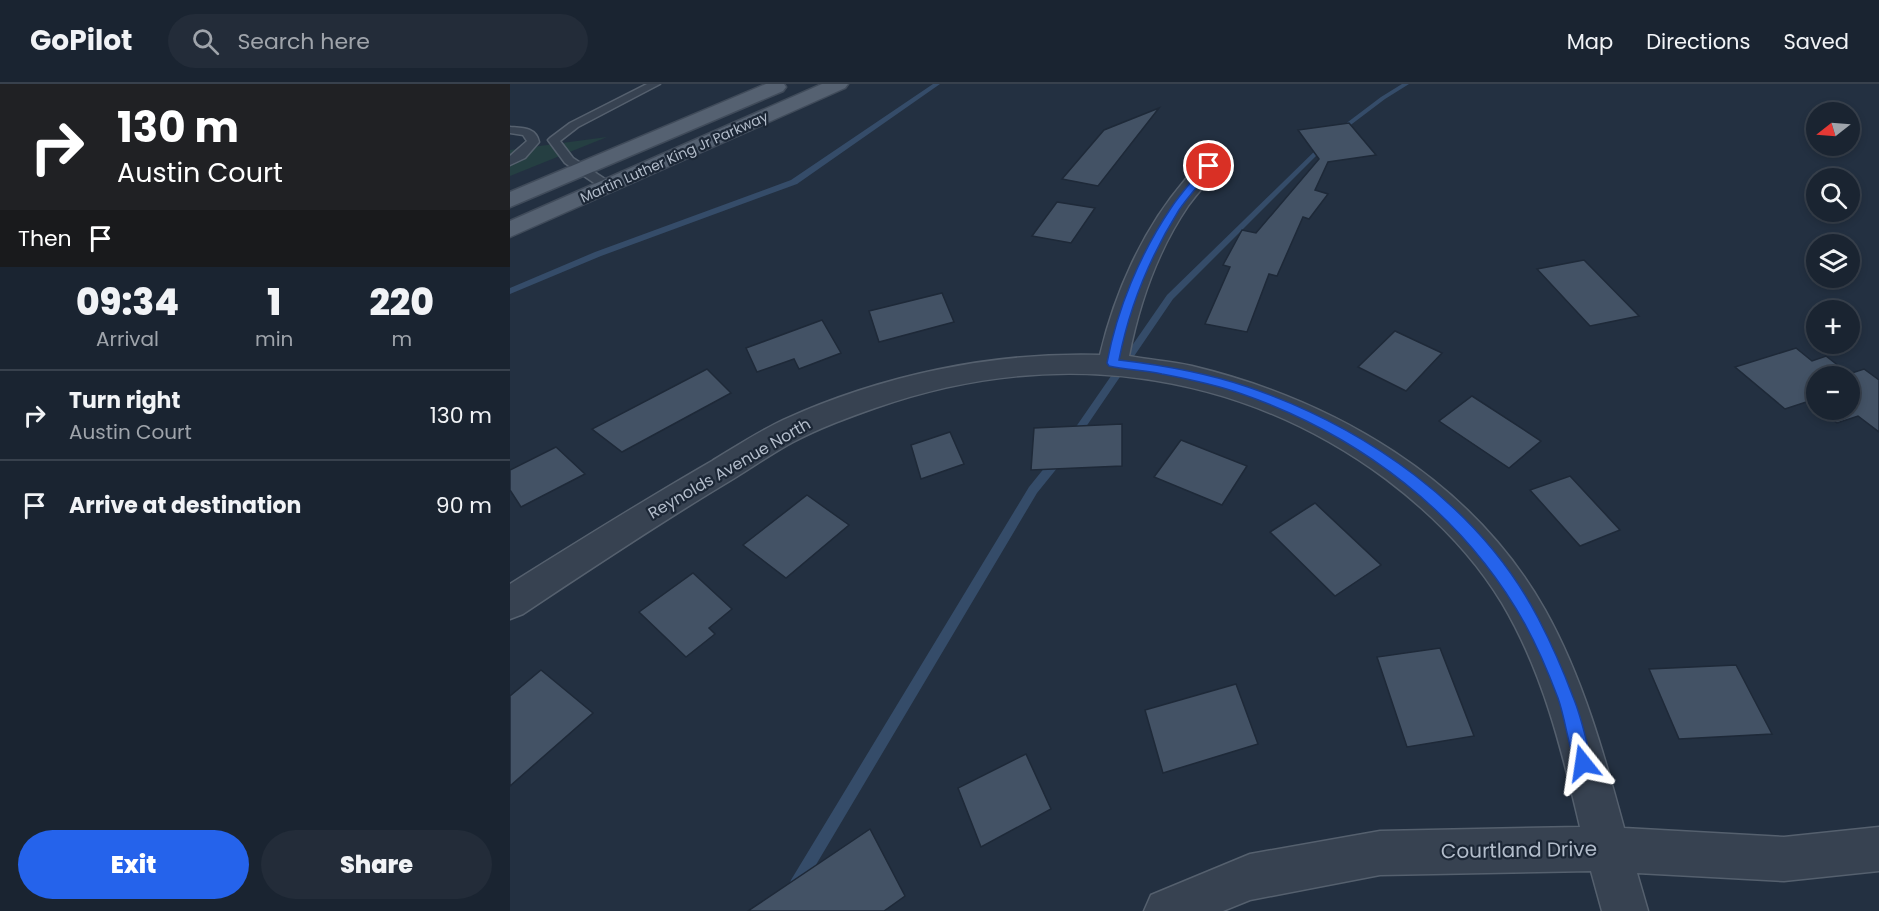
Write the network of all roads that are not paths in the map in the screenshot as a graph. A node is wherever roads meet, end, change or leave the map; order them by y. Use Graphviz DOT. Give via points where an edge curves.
graph roads {
  1 [pos="655,84"];
  2 [pos="784,84"];
  3 [pos="838,84"];
  4 [pos="510,130"];
  5 [pos="554,140"];
  6 [pos="533,142"];
  7 [pos="510,161"];
  8 [pos="1209,166"];
  9 [pos="582,169"];
  10 [pos="607,186"];
  11 [pos="510,200"];
  12 [pos="510,230"];
  13 [pos="1113,363"];
  14 [pos="510,603"];
  15 [pos="1607,849"];
  16 [pos="1879,849"];
  17 [pos="1167,911"];
  18 [pos="1625,911"];
  1 -- 5 [label="lane" via="574,125"];
  2 -- 9 [label="main road, Martin Luther King Jr Parkway"];
  3 -- 10 [label="main road, Martin Luther King Jr Parkway"];
  4 -- 6 [label="lane" via="526,132"];
  5 -- 6 [label="lane"];
  5 -- 9 [label="lane" via="564,157"];
  6 -- 7 [label="lane"];
  8 -- 13 [label="street" via="1175,208 1148,257 1118,337"];
  9 -- 10 [label="lane"];
  9 -- 11 [label="main road, Martin Luther King Jr Parkway"];
  10 -- 12 [label="main road, Martin Luther King Jr Parkway"];
  13 -- 14 [label="street, Reynolds Avenue North" via="998,368 953,375 905,387 808,422 639,519"];
  13 -- 15 [label="street, Reynolds Avenue North" via="1204,379 1244,390 1304,415 1399,471 1451,515 1492,560 1531,621 1566,698"];
  15 -- 16 [label="street, Courtland Drive" via="1784,859"];
  15 -- 17 [label="street, Courtland Drive" via="1380,853 1250,877"];
  15 -- 18 [label="street, Reynolds Avenue North"];
}
